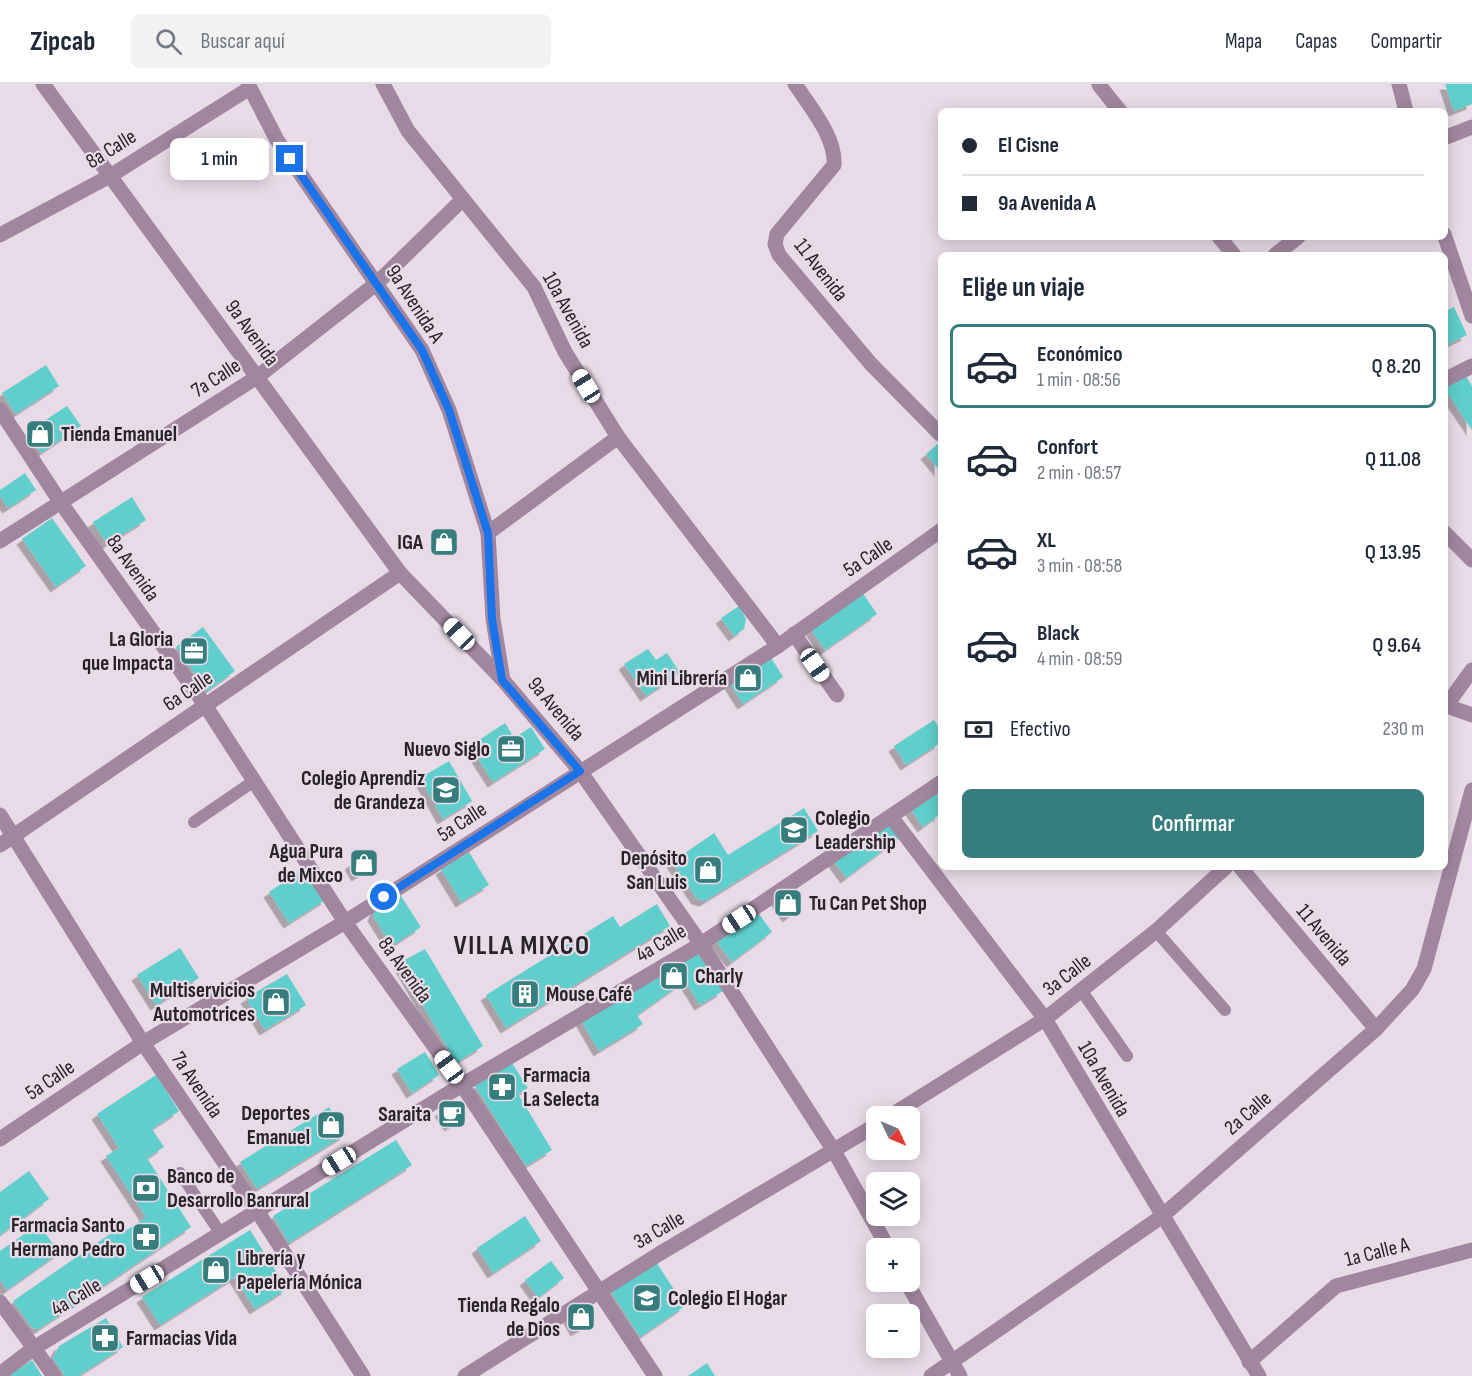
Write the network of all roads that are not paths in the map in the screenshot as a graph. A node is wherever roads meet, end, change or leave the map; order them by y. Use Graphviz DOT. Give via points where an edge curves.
graph roads {
  1 [pos="43,84"];
  2 [pos="383,84"];
  3 [pos="795,84"];
  4 [pos="1398,84"];
  5 [pos="1099,85"];
  6 [pos="245,88"];
  7 [pos="1118,108"];
  8 [pos="1405,108"];
  9 [pos="1472,127"];
  10 [pos="1448,136"];
  11 [pos="110,176"];
  12 [pos="462,200"];
  13 [pos="0,235"];
  14 [pos="1222,240"];
  15 [pos="1294,240"];
  16 [pos="1446,240"];
  17 [pos="1232,252"];
  18 [pos="1279,252"];
  19 [pos="377,284"];
  20 [pos="1472,316"];
  21 [pos="1472,366"];
  22 [pos="257,376"];
  23 [pos="1448,378"];
  24 [pos="0,410"];
  25 [pos="938,432"];
  26 [pos="618,436"];
  27 [pos="61,502"];
  28 [pos="938,532"];
  29 [pos="488,533"];
  30 [pos="1448,536"];
  31 [pos="0,541"];
  32 [pos="1472,560"];
  33 [pos="400,573"];
  34 [pos="794,634"];
  35 [pos="778,645"];
  36 [pos="1472,670"];
  37 [pos="502,680"];
  38 [pos="837,695"];
  39 [pos="1448,702"];
  40 [pos="205,705"];
  41 [pos="1448,707"];
  42 [pos="1472,715"];
  43 [pos="580,771"];
  44 [pos="254,781"];
  45 [pos="938,784"];
  46 [pos="1472,790"];
  47 [pos="0,815"];
  48 [pos="892,818"];
  49 [pos="194,822"];
  50 [pos="14,836"];
  51 [pos="0,845"];
  52 [pos="1223,870"];
  53 [pos="1243,870"];
  54 [pos="345,922"];
  55 [pos="1156,931"];
  56 [pos="701,944"];
  57 [pos="1081,990"];
  58 [pos="1225,1010"];
  59 [pos="1045,1019"];
  60 [pos="1376,1029"];
  61 [pos="143,1043"];
  62 [pos="1127,1056"];
  63 [pos="462,1085"];
  64 [pos="906,1106"];
  65 [pos="866,1131"];
  66 [pos="0,1139"];
  67 [pos="834,1151"];
  68 [pos="180,1173"];
  69 [pos="258,1212"];
  70 [pos="1161,1217"];
  71 [pos="221,1234"];
  72 [pos="882,1238"];
  73 [pos="1472,1250"];
  74 [pos="599,1291"];
  75 [pos="912,1292"];
  76 [pos="0,1302"];
  77 [pos="34,1348"];
  78 [pos="951,1362"];
  79 [pos="1249,1362"];
  80 [pos="0,1374"];
  81 [pos="54,1376"];
  82 [pos="363,1376"];
  83 [pos="465,1376"];
  84 [pos="655,1376"];
  85 [pos="931,1376"];
  86 [pos="960,1376"];
  87 [pos="1259,1376"];
  1 -- 11 [label="street, 9a Avenida"];
  2 -- 12 [label="street, 10a Avenida" via="408,131"];
  3 -- 25 [label="street, 11 Avenida" via="835,155 834,165 777,234 779,255 871,364"];
  4 -- 8 [label="street"];
  5 -- 7 [label="street"];
  6 -- 11 [label="street, 8a Calle"];
  6 -- 19 [label="street, 9a Avenida A"];
  9 -- 10 [label="street"];
  11 -- 13 [label="street, 8a Calle"];
  11 -- 22 [label="street, 9a Avenida"];
  12 -- 19 [label="street, 7a Calle"];
  12 -- 26 [label="street, 10a Avenida" via="534,287 565,352"];
  14 -- 17 [label="street"];
  15 -- 18 [label="street"];
  16 -- 20 [label="street"];
  19 -- 22 [label="street, 7a Calle"];
  19 -- 29 [label="street, 9a Avenida A" via="422,350 449,410"];
  21 -- 23 [label="street"];
  22 -- 27 [label="street, 7a Calle"];
  22 -- 33 [label="street, 9a Avenida"];
  24 -- 27 [label="street, 8a Avenida"];
  26 -- 29 [label="street"];
  26 -- 35 [label="street, 10a Avenida"];
  27 -- 31 [label="street, 7a Calle"];
  27 -- 40 [label="street, 8a Avenida"];
  28 -- 34 [label="street, 5a Calle"];
  29 -- 37 [label="street, 9a Avenida A" via="492,619"];
  30 -- 32 [label="street"];
  33 -- 37 [label="street, 9a Avenida"];
  33 -- 40 [label="street, 6a Calle"];
  34 -- 35 [label="street, 5a Calle"];
  34 -- 38 [label="street"];
  35 -- 43 [label="street, 5a Calle"];
  36 -- 39 [label="street"];
  37 -- 43 [label="street, 9a Avenida"];
  40 -- 44 [label="street, 8a Avenida"];
  40 -- 50 [label="street, 6a Calle"];
  41 -- 42 [label="street"];
  43 -- 54 [label="street, 5a Calle"];
  43 -- 56 [label="street, 9a Avenida"];
  44 -- 49 [label="lane"];
  44 -- 54 [label="street, 8a Avenida"];
  45 -- 48 [label="street, 4a Calle"];
  46 -- 60 [label="street, 2a Calle" via="1424,969 1412,990"];
  47 -- 50 [label="street, 7a Avenida"];
  48 -- 56 [label="street, 4a Calle"];
  48 -- 59 [label="street, 10a Avenida"];
  50 -- 51 [label="street, 6a Calle"];
  50 -- 61 [label="street, 7a Avenida"];
  52 -- 55 [label="street, 3a Calle"];
  53 -- 60 [label="street, 11 Avenida"];
  54 -- 61 [label="street, 5a Calle"];
  54 -- 63 [label="street, 8a Avenida"];
  55 -- 57 [label="street, 3a Calle"];
  55 -- 58 [label="lane"];
  56 -- 63 [label="street, 4a Calle"];
  56 -- 67 [label="street, 9a Avenida"];
  57 -- 59 [label="street, 3a Calle"];
  57 -- 62 [label="lane"];
  59 -- 64 [label="street, 3a Calle"];
  59 -- 70 [label="street, 10a Avenida"];
  60 -- 70 [label="street, 2a Calle"];
  61 -- 66 [label="street, 5a Calle"];
  61 -- 69 [label="street, 7a Avenida"];
  63 -- 69 [label="street, 4a Calle"];
  63 -- 74 [label="street, 8a Avenida"];
  65 -- 67 [label="street, 3a Calle"];
  67 -- 72 [label="street, 9a Avenida"];
  67 -- 74 [label="street, 3a Calle"];
  68 -- 71 [label="lane"];
  69 -- 71 [label="street, 4a Calle"];
  69 -- 82 [label="street, 7a Avenida"];
  70 -- 78 [label="street, 2a Calle"];
  70 -- 79 [label="street, 10a Avenida"];
  71 -- 77 [label="street, 4a Calle"];
  73 -- 79 [label="street, 1a Calle A" via="1336,1286"];
  74 -- 83 [label="street, 3a Calle"];
  74 -- 84 [label="street, 8a Avenida"];
  75 -- 78 [label="street"];
  76 -- 77 [label="street"];
  77 -- 80 [label="street, 4a Calle"];
  77 -- 81 [label="street"];
  78 -- 85 [label="street, 2a Calle"];
  78 -- 86 [label="street"];
  79 -- 87 [label="street, 10a Avenida"];
}
